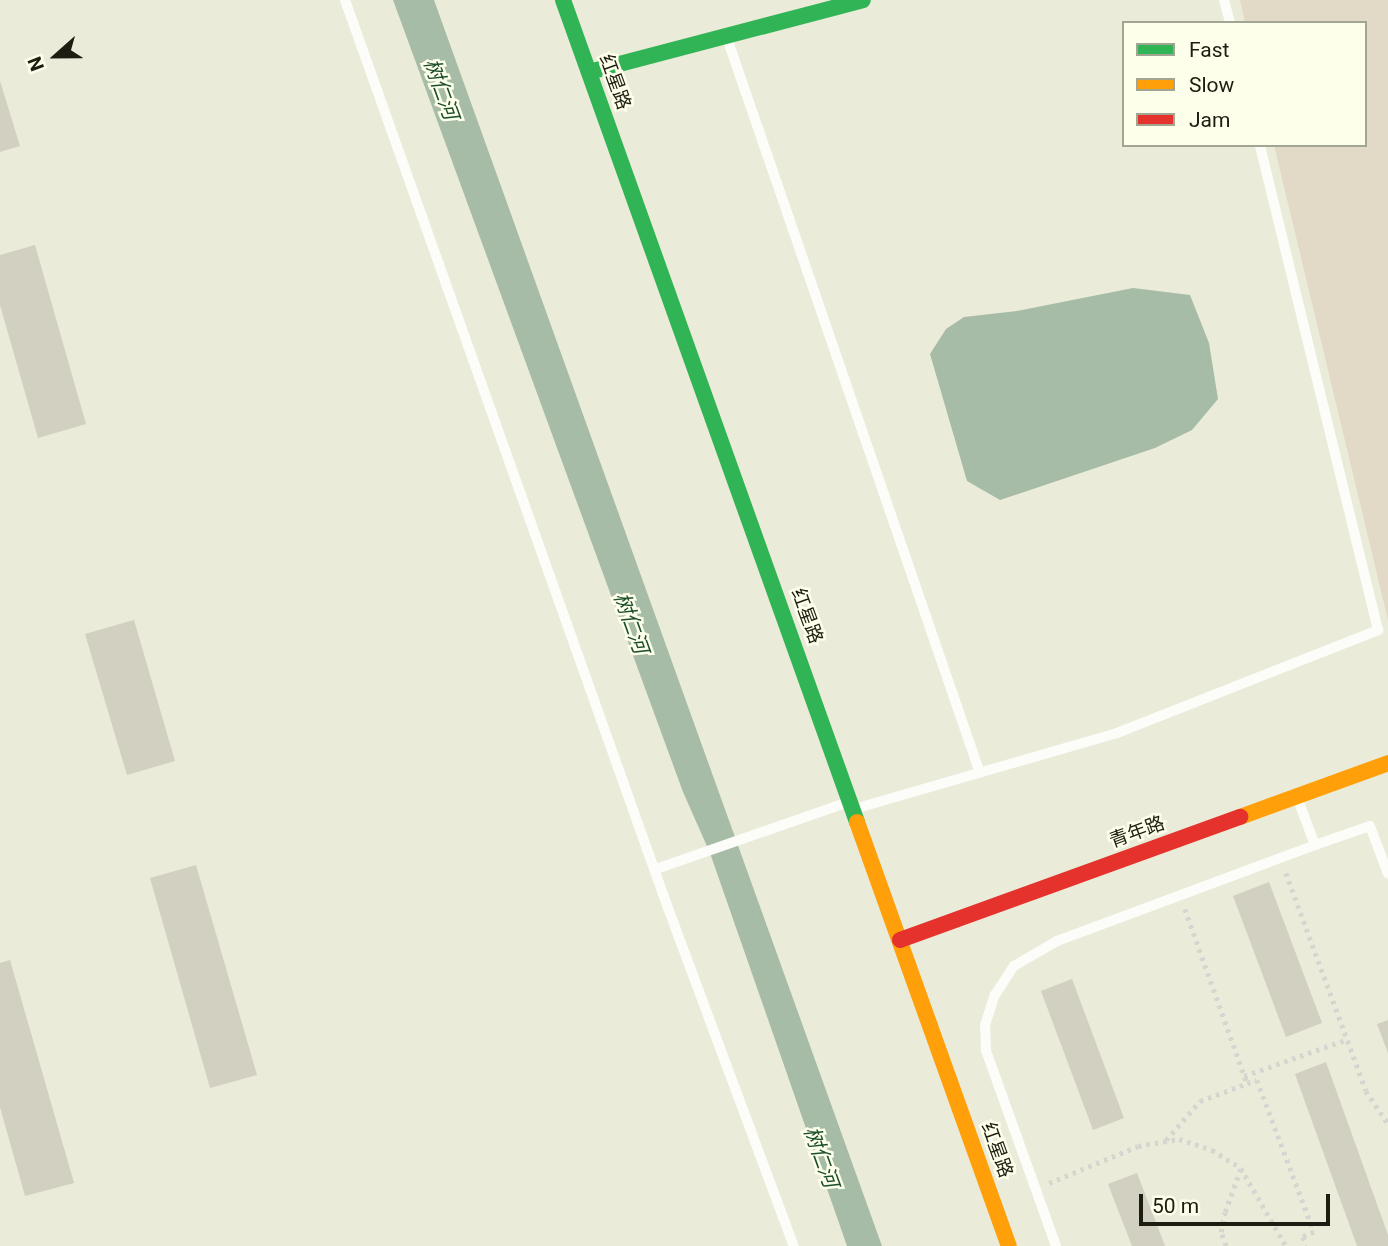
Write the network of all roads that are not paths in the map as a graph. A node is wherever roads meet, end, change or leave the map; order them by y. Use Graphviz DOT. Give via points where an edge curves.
graph roads {
  1 [pos="345,0"];
  2 [pos="563,0"];
  3 [pos="863,0"];
  4 [pos="1224,0"];
  5 [pos="1229,21"];
  6 [pos="726,36"];
  7 [pos="589,72"];
  8 [pos="1260,147"];
  9 [pos="1388,763"];
  10 [pos="981,773"];
  11 [pos="1297,797"];
  12 [pos="852,805"];
  13 [pos="1315,845"];
  14 [pos="656,869"];
  15 [pos="1388,874"];
  16 [pos="900,940"];
  17 [pos="794,1246"];
  18 [pos="1009,1246"];
  19 [pos="1056,1246"];
  1 -- 14 [label="lane"];
  2 -- 7 [label="street, 红星路"];
  3 -- 6 [label="street"];
  4 -- 5 [label="lane"];
  6 -- 7 [label="street"];
  6 -- 10 [label="lane"];
  7 -- 12 [label="street, 红星路"];
  8 -- 10 [label="lane" via="1378,631 1117,733"];
  9 -- 11 [label="street, 青年路"];
  10 -- 12 [label="lane"];
  11 -- 13 [label="lane"];
  11 -- 16 [label="street, 青年路"];
  12 -- 14 [label="lane"];
  12 -- 16 [label="street, 红星路"];
  13 -- 15 [label="lane" via="1370,826"];
  13 -- 19 [label="lane" via="1028,956 1014,966 995,995 985,1026 986,1050"];
  14 -- 17 [label="lane"];
  16 -- 18 [label="street, 红星路"];
}
